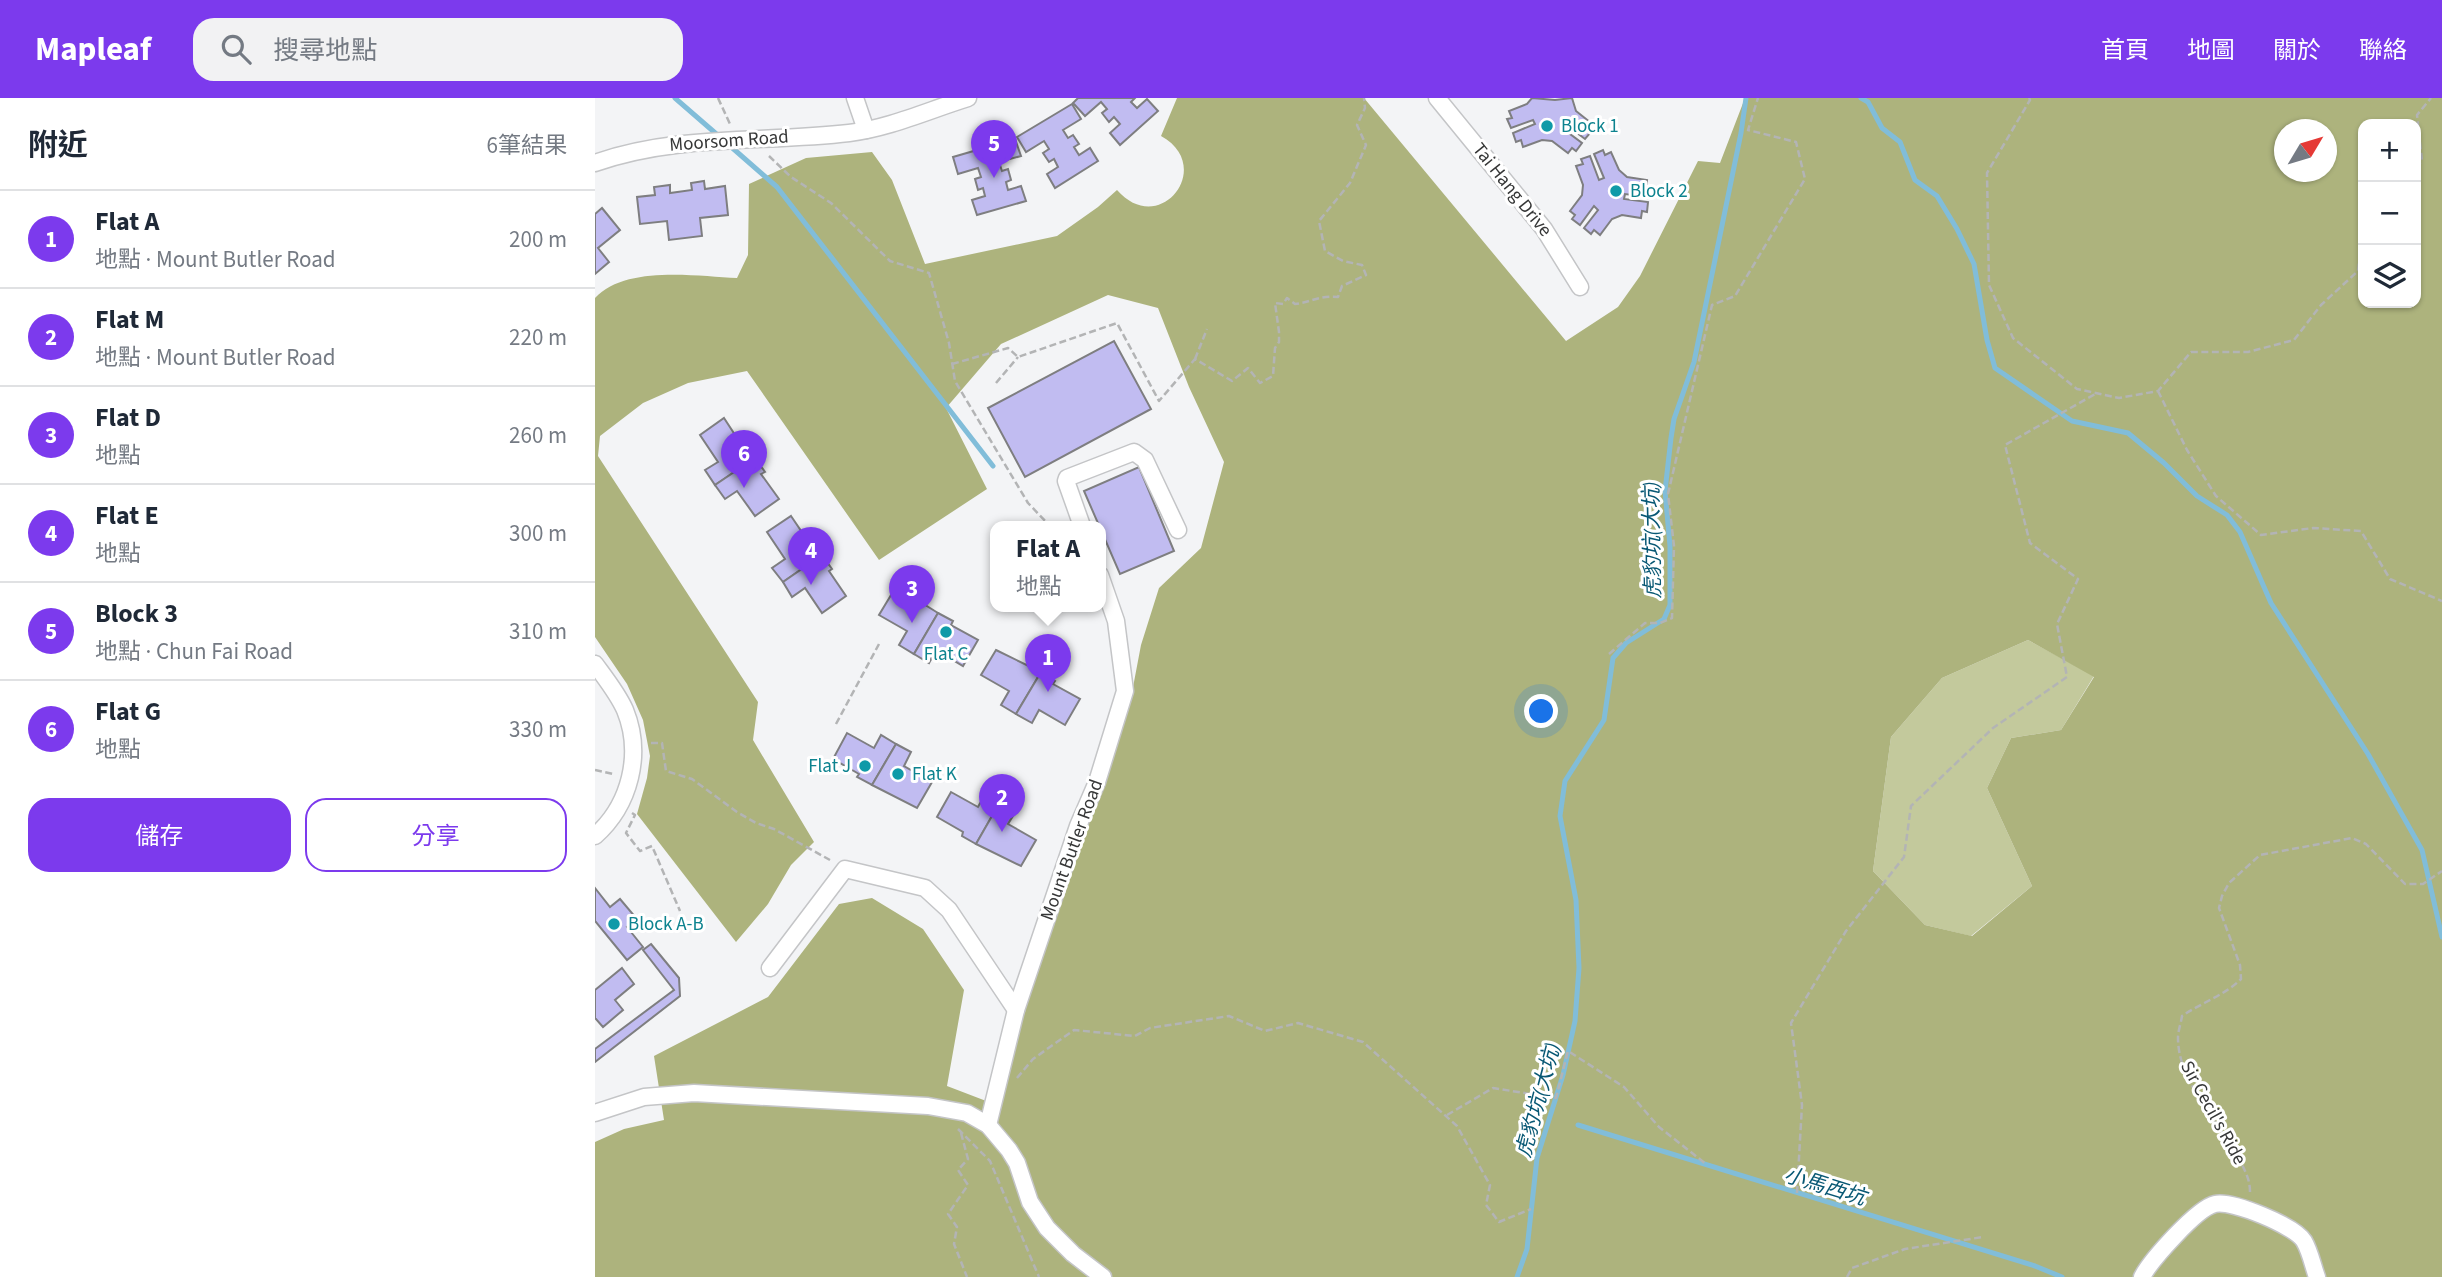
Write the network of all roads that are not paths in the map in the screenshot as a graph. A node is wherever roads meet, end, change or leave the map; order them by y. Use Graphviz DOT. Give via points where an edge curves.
graph roads {
  1 [pos="855,98"];
  2 [pos="968,98"];
  3 [pos="1437,98"];
  4 [pos="866,130"];
  5 [pos="595,163"];
  6 [pos="1580,286"];
  7 [pos="1080,521"];
  8 [pos="1178,530"];
  9 [pos="1106,590"];
  10 [pos="595,664"];
  11 [pos="595,836"];
  12 [pos="770,968"];
  13 [pos="1016,1010"];
  14 [pos="595,1113"];
  15 [pos="988,1125"];
  16 [pos="1103,1277"];
  17 [pos="2142,1277"];
  18 [pos="2318,1277"];
  1 -- 4 [label="street"];
  2 -- 4 [label="street, Moorsom Road"];
  3 -- 6 [label="street, Tai Hang Drive" via="1544,229"];
  4 -- 5 [label="street, Moorsom Road" via="732,132 714,141 649,148"];
  7 -- 8 [label="street" via="1067,478 1134,452 1145,460"];
  9 -- 13 [label="street, Mount Butler Road" via="1116,621 1125,691"];
  10 -- 11 [label="street" via="625,710 632,742 627,790 611,820"];
  12 -- 13 [label="street" via="845,869 925,888 949,909"];
  13 -- 15 [label="street, Mount Butler Road"];
  14 -- 15 [label="street" via="644,1097 694,1094 928,1106 967,1113"];
  15 -- 16 [label="street" via="1017,1163 1031,1202 1047,1228"];
  17 -- 18 [label="street" via="2161,1251 2214,1204 2249,1209 2296,1233 2304,1240"];
}
